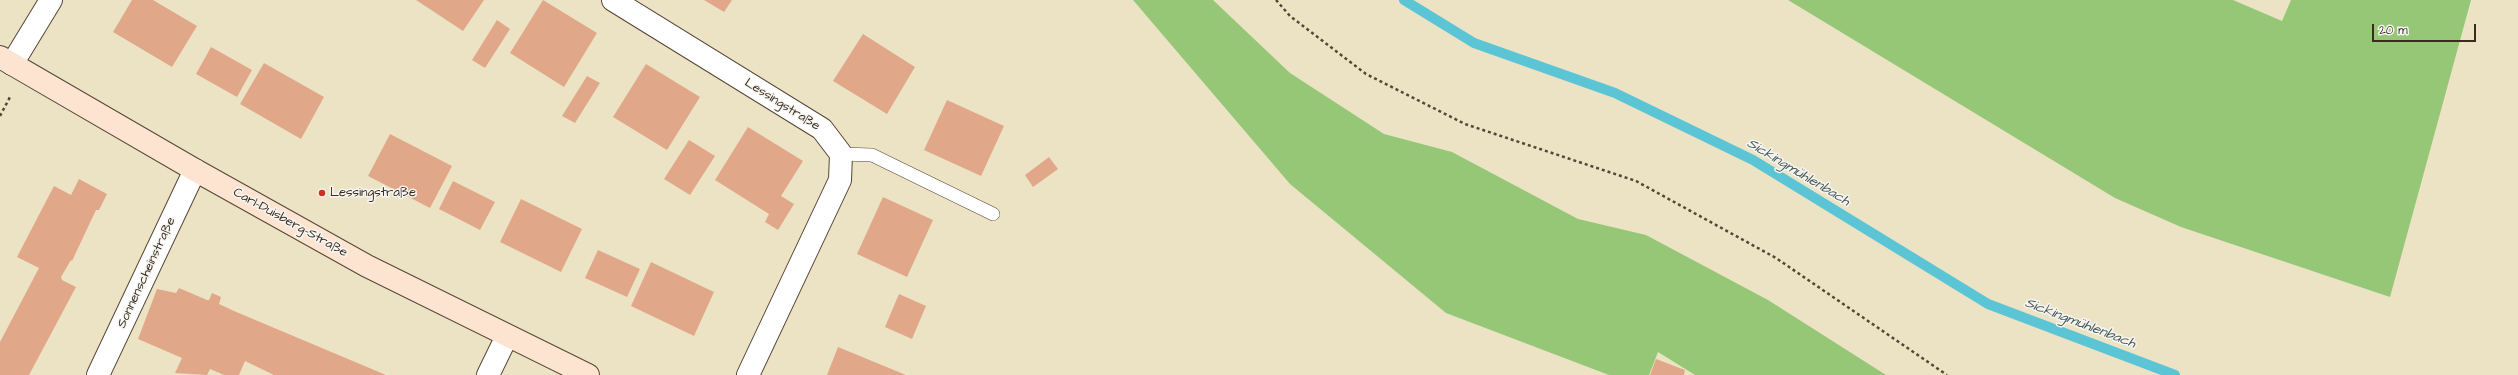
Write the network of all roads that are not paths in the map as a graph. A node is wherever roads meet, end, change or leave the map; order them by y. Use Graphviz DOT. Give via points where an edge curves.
graph roads {
  1 [pos="51,0"];
  2 [pos="613,0"];
  3 [pos="6,61"];
  4 [pos="841,154"];
  5 [pos="195,170"];
  6 [pos="993,214"];
  7 [pos="507,336"];
  8 [pos="98,375"];
  9 [pos="488,375"];
  10 [pos="588,375"];
  11 [pos="748,375"];
  1 -- 3 [label="street"];
  2 -- 4 [label="street, Lessingstraße" via="822,128"];
  3 -- 5 [label="main road, Carl-Duisberg-Straße"];
  4 -- 6 [label="lane" via="872,155"];
  4 -- 11 [label="street" via="840,180"];
  5 -- 7 [label="main road, Carl-Duisberg-Straße" via="368,266"];
  5 -- 8 [label="street, Sonnenscheinstraße"];
  7 -- 9 [label="street"];
  7 -- 10 [label="main road, Carl-Duisberg-Straße"];
}
